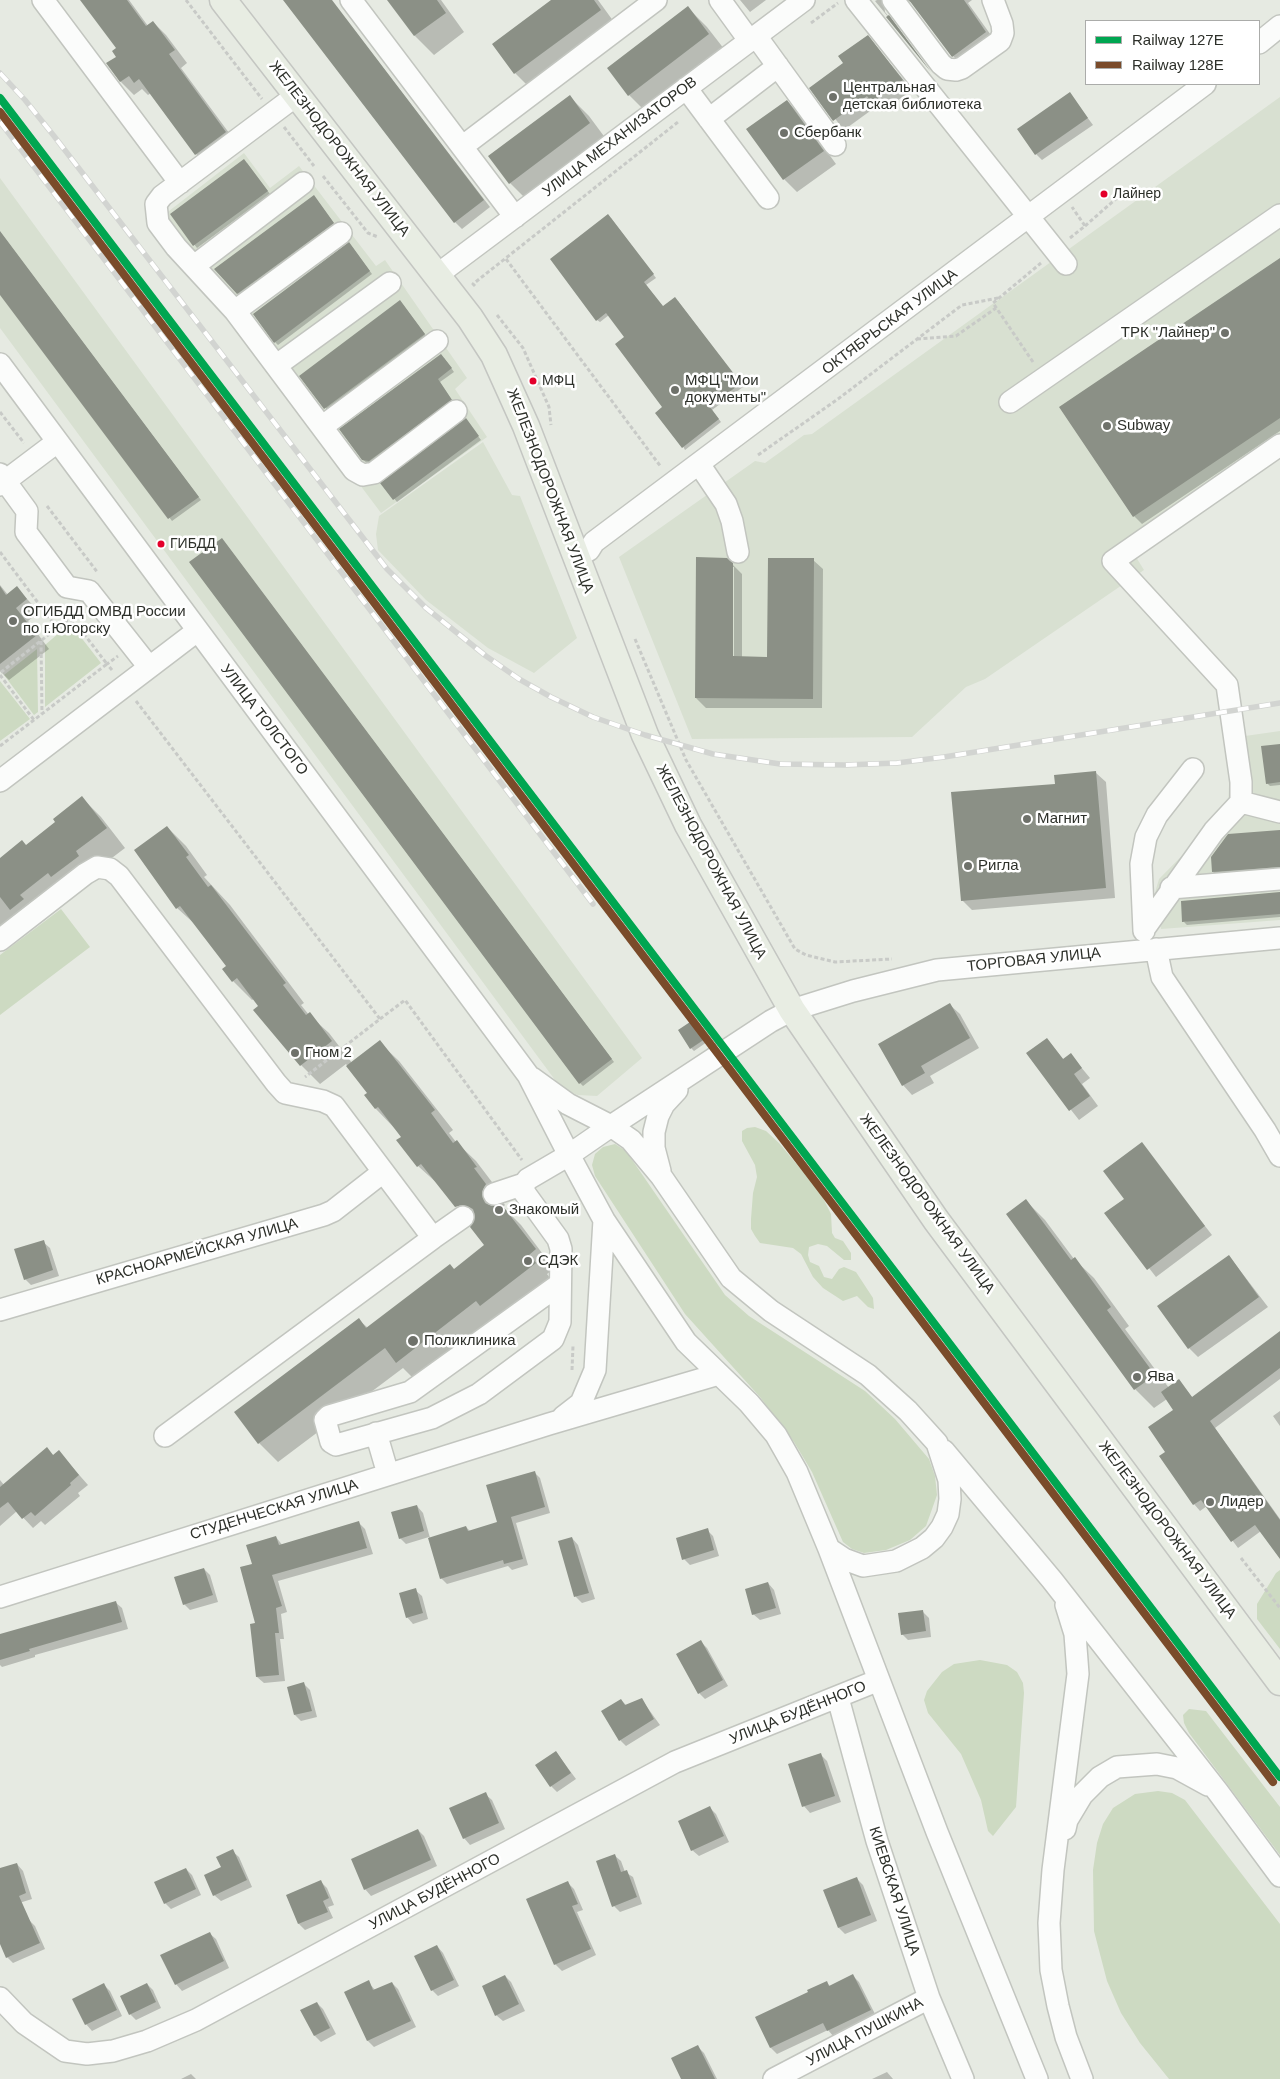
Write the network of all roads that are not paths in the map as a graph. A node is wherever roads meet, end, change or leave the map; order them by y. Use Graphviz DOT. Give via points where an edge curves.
graph roads {
  1 [pos="43,0"];
  2 [pos="223,0"];
  3 [pos="351,0"];
  4 [pos="656,0"];
  5 [pos="720,0"];
  6 [pos="804,0"];
  7 [pos="856,0"];
  8 [pos="893,0"];
  9 [pos="993,0"];
  10 [pos="1280,26"];
  11 [pos="753,38"];
  12 [pos="1260,42"];
  13 [pos="778,66"];
  14 [pos="1204,85"];
  15 [pos="686,88"];
  16 [pos="297,95"];
  17 [pos="709,119"];
  18 [pos="835,145"];
  19 [pos="463,146"];
  20 [pos="180,183"];
  21 [pos="303,184"];
  22 [pos="768,198"];
  23 [pos="1280,215"];
  24 [pos="515,216"];
  25 [pos="1030,217"];
  26 [pos="341,233"];
  27 [pos="1061,257"];
  28 [pos="194,266"];
  29 [pos="437,275"];
  30 [pos="390,283"];
  31 [pos="236,311"];
  32 [pos="437,341"];
  33 [pos="0,364"];
  34 [pos="277,365"];
  35 [pos="1010,402"];
  36 [pos="456,411"];
  37 [pos="323,426"];
  38 [pos="57,442"];
  39 [pos="1280,445"];
  40 [pos="700,464"];
  41 [pos="2,480"];
  42 [pos="738,552"];
  43 [pos="575,558"];
  44 [pos="198,631"];
  45 [pos="149,667"];
  46 [pos="1193,769"];
  47 [pos="0,781"];
  48 [pos="1241,802"];
  49 [pos="1280,812"];
  50 [pos="1280,879"];
  51 [pos="1171,888"];
  52 [pos="1280,938"];
  53 [pos="0,940"];
  54 [pos="1148,942"];
  55 [pos="792,1010"];
  56 [pos="528,1075"];
  57 [pos="687,1078"];
  58 [pos="611,1126"];
  59 [pos="1272,1138"];
  60 [pos="569,1155"];
  61 [pos="1280,1156"];
  62 [pos="383,1172"];
  63 [pos="661,1176"];
  64 [pos="529,1180"];
  65 [pos="494,1194"];
  66 [pos="463,1217"];
  67 [pos="604,1220"];
  68 [pos="433,1238"];
  69 [pos="560,1284"];
  70 [pos="2,1306"];
  71 [pos="719,1374"];
  72 [pos="549,1424"];
  73 [pos="376,1434"];
  74 [pos="165,1436"];
  75 [pos="937,1443"];
  76 [pos="388,1474"];
  77 [pos="829,1549"];
  78 [pos="1052,1580"];
  79 [pos="0,1597"];
  80 [pos="879,1680"];
  81 [pos="1280,1682"];
  82 [pos="838,1698"];
  83 [pos="1218,1792"];
  84 [pos="1052,1870"];
  85 [pos="1280,1876"];
  86 [pos="0,1998"];
  87 [pos="929,1998"];
  88 [pos="774,2079"];
  89 [pos="963,2079"];
  90 [pos="1036,2079"];
  91 [pos="1082,2079"];
  1 -- 20 [label="street"];
  2 -- 16 [label="main road, ЖЕЛЕЗНОДОРОЖНАЯ УЛИЦА"];
  3 -- 19 [label="street"];
  4 -- 19 [label="street"];
  5 -- 11 [label="street"];
  6 -- 11 [label="street, УЛИЦА МЕХАНИЗАТОРОВ"];
  7 -- 25 [label="street"];
  8 -- 9 [label="street" via="941,64 956,70 1000,41 1002,24"];
  10 -- 12 [label="street"];
  11 -- 13 [label="street"];
  11 -- 15 [label="street, УЛИЦА МЕХАНИЗАТОРОВ"];
  13 -- 17 [label="street"];
  13 -- 18 [label="street"];
  14 -- 25 [label="street, ОКТЯБРЬСКАЯ УЛИЦА"];
  15 -- 17 [label="street"];
  15 -- 24 [label="street, УЛИЦА МЕХАНИЗАТОРОВ"];
  16 -- 20 [label="street"];
  16 -- 29 [label="main road, ЖЕЛЕЗНОДОРОЖНАЯ УЛИЦА"];
  17 -- 22 [label="street"];
  19 -- 24 [label="street"];
  20 -- 28 [label="street" via="162,196 156,204 156,213 164,233"];
  21 -- 28 [label="street"];
  23 -- 35 [label="street"];
  24 -- 29 [label="street, УЛИЦА МЕХАНИЗАТОРОВ"];
  25 -- 27 [label="street"];
  25 -- 40 [label="street, ОКТЯБРЬСКАЯ УЛИЦА"];
  26 -- 31 [label="street"];
  28 -- 31 [label="street"];
  29 -- 43 [label="main road, ЖЕЛЕЗНОДОРОЖНАЯ УЛИЦА" via="483,336 502,371"];
  30 -- 34 [label="street"];
  31 -- 34 [label="street"];
  32 -- 37 [label="street"];
  33 -- 38 [label="street, УЛИЦА ТОЛСТОГО"];
  34 -- 37 [label="street"];
  36 -- 37 [label="street" via="374,473 363,475 346,462"];
  38 -- 41 [label="street"];
  38 -- 44 [label="street, УЛИЦА ТОЛСТОГО"];
  39 -- 48 [label="street" via="1113,561 1227,685"];
  40 -- 42 [label="street" via="726,504"];
  40 -- 43 [label="street, ОКТЯБРЬСКАЯ УЛИЦА"];
  41 -- 45 [label="street" via="26,511 26,532 67,587 89,591"];
  43 -- 55 [label="main road, ЖЕЛЕЗНОДОРОЖНАЯ УЛИЦА" via="663,773 725,893"];
  44 -- 45 [label="street"];
  44 -- 56 [label="street, УЛИЦА ТОЛСТОГО"];
  45 -- 47 [label="street"];
  46 -- 54 [label="street" via="1157,815 1146,837 1141,864"];
  48 -- 49 [label="street"];
  48 -- 51 [label="street" via="1214,830"];
  50 -- 51 [label="street"];
  51 -- 54 [label="street"];
  52 -- 54 [label="street, ТОРГОВАЯ УЛИЦА"];
  53 -- 62 [label="street" via="85,874 97,867 110,869 119,876 285,1093 334,1106"];
  54 -- 55 [label="street, ТОРГОВАЯ УЛИЦА" via="937,970 853,990"];
  54 -- 59 [label="street" via="1170,989"];
  55 -- 57 [label="street, ТОРГОВАЯ УЛИЦА" via="750,1034"];
  55 -- 81 [label="main road, ЖЕЛЕЗНОДОРОЖНАЯ УЛИЦА" via="936,1220"];
  56 -- 58 [label="street" via="568,1104"];
  56 -- 60 [label="street"];
  57 -- 58 [label="street"];
  57 -- 63 [label="street" via="664,1104 658,1116 654,1148"];
  58 -- 60 [label="street"];
  58 -- 63 [label="street" via="632,1140"];
  59 -- 61 [label="street"];
  60 -- 64 [label="street"];
  60 -- 67 [label="street"];
  62 -- 68 [label="street"];
  62 -- 70 [label="street, КРАСНОАРМЕЙСКАЯ УЛИЦА" via="324,1216"];
  63 -- 75 [label="street" via="714,1256 741,1288 868,1375"];
  64 -- 65 [label="street"];
  64 -- 69 [label="street" via="524,1192 558,1239 561,1249"];
  66 -- 68 [label="street"];
  67 -- 71 [label="street" via="686,1342"];
  67 -- 72 [label="street" via="593,1377 581,1403"];
  68 -- 74 [label="street"];
  69 -- 73 [label="street" via="560,1322 553,1339 479,1394 432,1418"];
  69 -- 73 [label="street" via="410,1392 329,1416 325,1420 331,1442 336,1445"];
  71 -- 72 [label="street"];
  71 -- 77 [label="street" via="776,1435 797,1472"];
  72 -- 76 [label="street, СТУДЕНЧЕСКАЯ УЛИЦА"];
  73 -- 76 [label="street"];
  75 -- 77 [label="street" via="949,1480 950,1499 948,1514 934,1538 908,1556 878,1565 852,1563"];
  75 -- 78 [label="street"];
  76 -- 79 [label="street, СТУДЕНЧЕСКАЯ УЛИЦА"];
  77 -- 80 [label="street"];
  78 -- 83 [label="street"];
  78 -- 84 [label="street" via="1070,1615 1078,1653 1078,1674"];
  80 -- 82 [label="street, УЛИЦА БУДЁННОГО"];
  80 -- 90 [label="street"];
  82 -- 86 [label="street, УЛИЦА БУДЁННОГО" via="675,1762 196,2020 147,2041 113,2051 87,2054 65,2051 24,2023"];
  82 -- 87 [label="street, КИЕВСКАЯ УЛИЦА" via="877,1840"];
  83 -- 84 [label="street" via="1177,1768 1157,1764 1117,1767 1100,1776 1082,1795 1067,1820"];
  83 -- 85 [label="street"];
  84 -- 91 [label="street" via="1051,1970 1066,2037"];
  87 -- 88 [label="street, УЛИЦА ПУШКИНА"];
  87 -- 89 [label="street, КИЕВСКАЯ УЛИЦА"];
}
